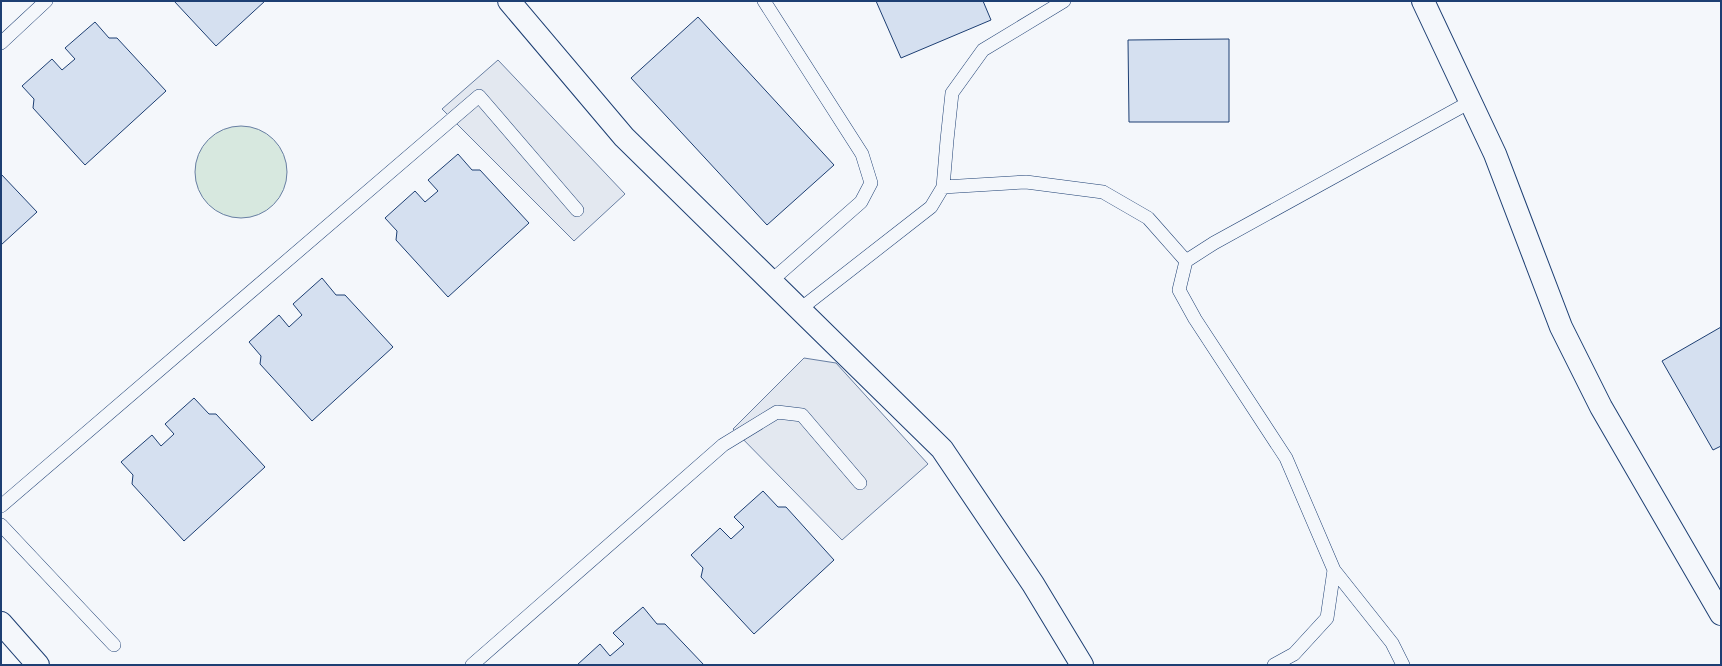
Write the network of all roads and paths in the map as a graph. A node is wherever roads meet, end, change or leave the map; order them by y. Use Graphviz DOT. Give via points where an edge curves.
graph roads {
  1 [pos="46,1"];
  2 [pos="509,1"];
  3 [pos="764,1"];
  4 [pos="1064,1"];
  5 [pos="1423,1"];
  6 [pos="1,43"];
  7 [pos="1470,102"];
  8 [pos="943,187"];
  9 [pos="577,210"];
  10 [pos="1186,261"];
  11 [pos="771,281"];
  12 [pos="799,310"];
  13 [pos="860,483"];
  14 [pos="1,506"];
  15 [pos="1,525"];
  16 [pos="1334,570"];
  17 [pos="1721,614"];
  18 [pos="1,623"];
  19 [pos="114,645"];
  20 [pos="38,665"];
  21 [pos="472,665"];
  22 [pos="1082,665"];
  23 [pos="1274,665"];
  24 [pos="1403,665"];
  1 -- 6 [label="lane"];
  2 -- 11 [label="street" via="624,137"];
  3 -- 11 [label="lane" via="862,154 871,184 861,202"];
  4 -- 8 [label="lane" via="983,50 952,92"];
  5 -- 7 [label="street"];
  7 -- 10 [label="lane" via="1214,243"];
  7 -- 17 [label="street" via="1495,154 1561,328 1601,407"];
  8 -- 10 [label="lane" via="1026,182 1103,192 1148,218"];
  8 -- 12 [label="lane" via="931,207"];
  9 -- 14 [label="lane" via="479,96"];
  10 -- 16 [label="lane" via="1179,290 1286,458"];
  11 -- 12 [label="street"];
  12 -- 22 [label="street" via="942,449 1033,584"];
  13 -- 21 [label="lane" via="802,415 777,412 723,444"];
  15 -- 19 [label="lane"];
  16 -- 23 [label="lane" via="1327,618 1294,654"];
  16 -- 24 [label="lane" via="1392,642"];
  18 -- 20 [label="street"];
}
